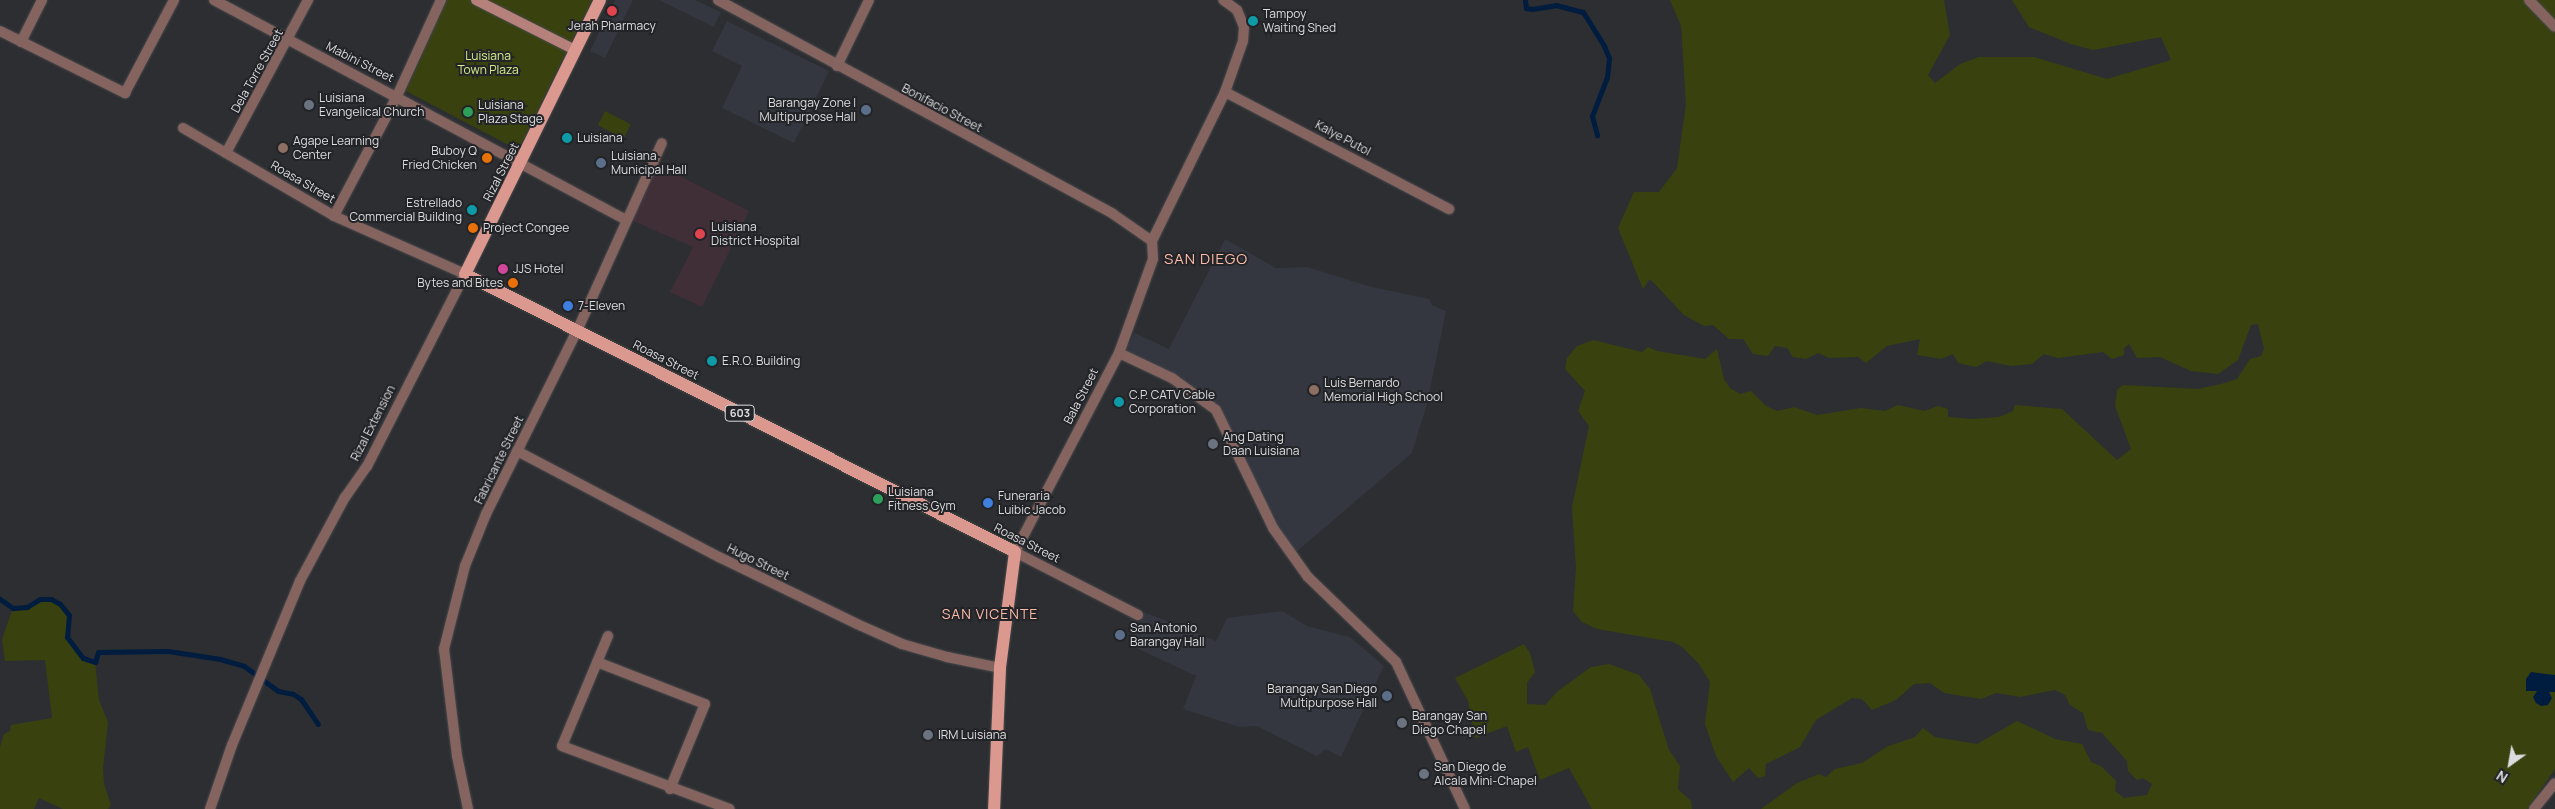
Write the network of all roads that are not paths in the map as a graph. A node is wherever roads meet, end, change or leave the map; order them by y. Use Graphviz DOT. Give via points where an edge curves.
graph roads {
  1 [pos="42,0"];
  2 [pos="174,0"];
  3 [pos="214,0"];
  4 [pos="308,0"];
  5 [pos="441,0"];
  6 [pos="476,0"];
  7 [pos="600,0"];
  8 [pos="718,0"];
  9 [pos="869,0"];
  10 [pos="1223,0"];
  11 [pos="2529,0"];
  12 [pos="730,3"];
  13 [pos="2555,27"];
  14 [pos="0,31"];
  15 [pos="289,40"];
  16 [pos="21,42"];
  17 [pos="575,50"];
  18 [pos="836,66"];
  19 [pos="1225,92"];
  20 [pos="397,96"];
  21 [pos="184,128"];
  22 [pos="662,143"];
  23 [pos="226,153"];
  24 [pos="521,164"];
  25 [pos="1449,209"];
  26 [pos="334,216"];
  27 [pos="626,220"];
  28 [pos="1152,241"];
  29 [pos="465,274"];
  30 [pos="577,331"];
  31 [pos="1119,353"];
  32 [pos="517,451"];
  33 [pos="1016,552"];
  34 [pos="1138,615"];
  35 [pos="608,636"];
  36 [pos="597,662"];
  37 [pos="1000,668"];
  38 [pos="2555,783"];
  39 [pos="670,788"];
  40 [pos="210,809"];
  41 [pos="468,809"];
  42 [pos="730,809"];
  43 [pos="994,809"];
  44 [pos="1465,809"];
  45 [pos="2534,809"];
  1 -- 16 [label="street"];
  2 -- 16 [label="street" via="125,93"];
  3 -- 15 [label="street, Mabini Street"];
  4 -- 15 [label="street, Dela Torre Street"];
  5 -- 20 [label="street"];
  6 -- 17 [label="street"];
  7 -- 17 [label="main road, Rizal Street"];
  8 -- 12 [label="street, Bonifacio Street"];
  9 -- 18 [label="street"];
  10 -- 19 [label="street, Bala Street" via="1237,10 1244,27 1243,41"];
  11 -- 13 [label="street"];
  12 -- 18 [label="street, Bonifacio Street"];
  14 -- 16 [label="street"];
  15 -- 20 [label="street, Mabini Street"];
  15 -- 23 [label="street, Dela Torre Street"];
  17 -- 24 [label="main road, Rizal Street"];
  18 -- 28 [label="street, Bonifacio Street" via="1113,214"];
  19 -- 25 [label="street, Kalye Putol"];
  19 -- 28 [label="street, Bala Street"];
  20 -- 24 [label="street, Mabini Street"];
  20 -- 26 [label="street"];
  21 -- 23 [label="street, Roasa Street"];
  22 -- 27 [label="street, Fabricante Street"];
  23 -- 26 [label="street, Roasa Street"];
  24 -- 27 [label="street, Mabini Street"];
  24 -- 29 [label="main road, Rizal Street"];
  26 -- 29 [label="street, Roasa Street"];
  27 -- 30 [label="street, Fabricante Street"];
  28 -- 31 [label="street, Bala Street" via="1154,259"];
  29 -- 30 [label="main road, Roasa Street / 603"];
  29 -- 40 [label="street, Rizal Extension" via="367,466 345,497 300,582 232,745"];
  30 -- 32 [label="street, Fabricante Street"];
  30 -- 33 [label="main road, Roasa Street / 603"];
  31 -- 33 [label="street, Bala Street"];
  31 -- 44 [label="street" via="1172,378 1216,410 1273,528 1308,577 1396,662"];
  32 -- 37 [label="street, Hugo Street" via="718,557 857,624 902,644"];
  32 -- 41 [label="street, Fabricante Street" via="465,566 444,649 457,756"];
  33 -- 34 [label="street, Roasa Street"];
  33 -- 37 [label="main road, Bala Street"];
  35 -- 36 [label="street"];
  36 -- 39 [label="street" via="562,746"];
  36 -- 39 [label="street" via="705,704"];
  37 -- 43 [label="main road, Bala Street"];
  38 -- 45 [label="street"];
  39 -- 42 [label="street"];
}
